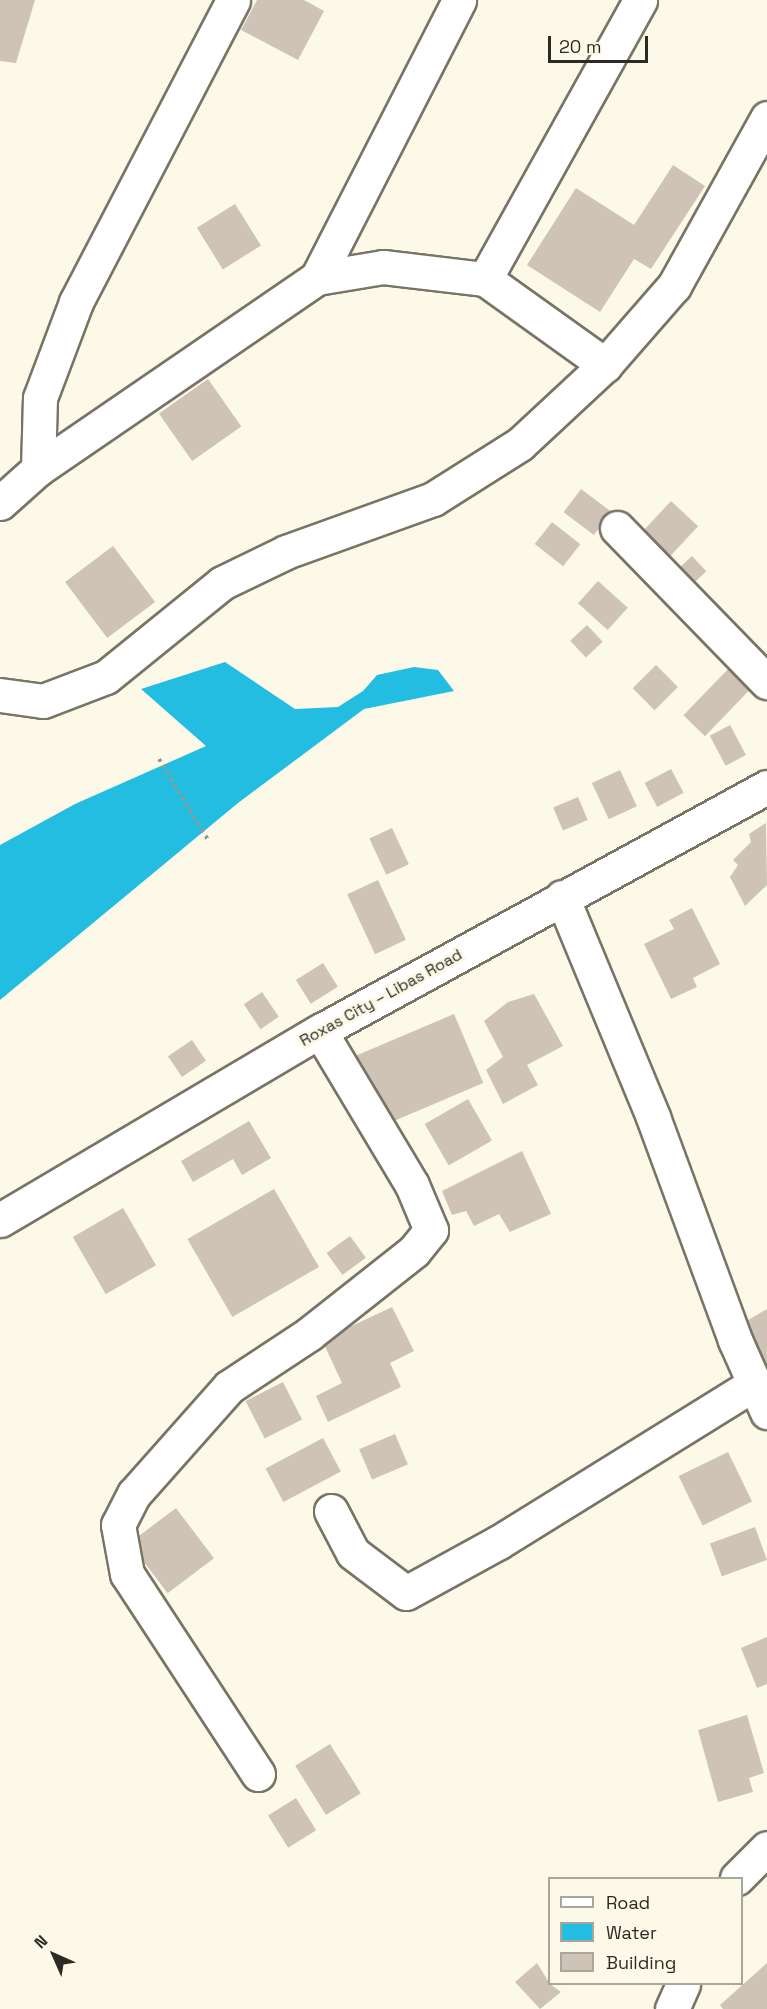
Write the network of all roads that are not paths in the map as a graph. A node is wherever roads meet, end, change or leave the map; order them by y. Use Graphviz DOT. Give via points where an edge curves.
graph roads {
  1 [pos="233,0"];
  2 [pos="459,0"];
  3 [pos="640,0"];
  4 [pos="767,118"];
  5 [pos="316,278"];
  6 [pos="485,279"];
  7 [pos="605,366"];
  8 [pos="38,469"];
  9 [pos="0,503"];
  10 [pos="617,528"];
  11 [pos="767,682"];
  12 [pos="0,695"];
  13 [pos="767,787"];
  14 [pos="562,897"];
  15 [pos="320,1032"];
  16 [pos="0,1220"];
  17 [pos="761,1398"];
  18 [pos="331,1510"];
  19 [pos="258,1774"];
  20 [pos="767,1848"];
  21 [pos="738,1877"];
  22 [pos="682,1985"];
  23 [pos="672,2009"];
  1 -- 8 [label="street" via="76,302 40,398"];
  2 -- 5 [label="street"];
  3 -- 6 [label="street"];
  4 -- 7 [label="street" via="674,286"];
  5 -- 6 [label="street" via="383,267"];
  5 -- 8 [label="street"];
  6 -- 7 [label="street"];
  7 -- 12 [label="street" via="520,444 433,499 286,552 222,583 106,677 43,701"];
  8 -- 9 [label="street"];
  10 -- 11 [label="street"];
  13 -- 14 [label="street, Roxas City – Libas Road"];
  14 -- 15 [label="street, Roxas City – Libas Road"];
  14 -- 17 [label="street" via="653,1117"];
  15 -- 16 [label="street, Roxas City – Libas Road"];
  15 -- 19 [label="street" via="412,1185 431,1230 414,1251 309,1334 229,1387 134,1494 118,1525 127,1574"];
  17 -- 18 [label="street" via="406,1593 353,1553"];
  20 -- 21 [label="street"];
  22 -- 23 [label="street"];
}
